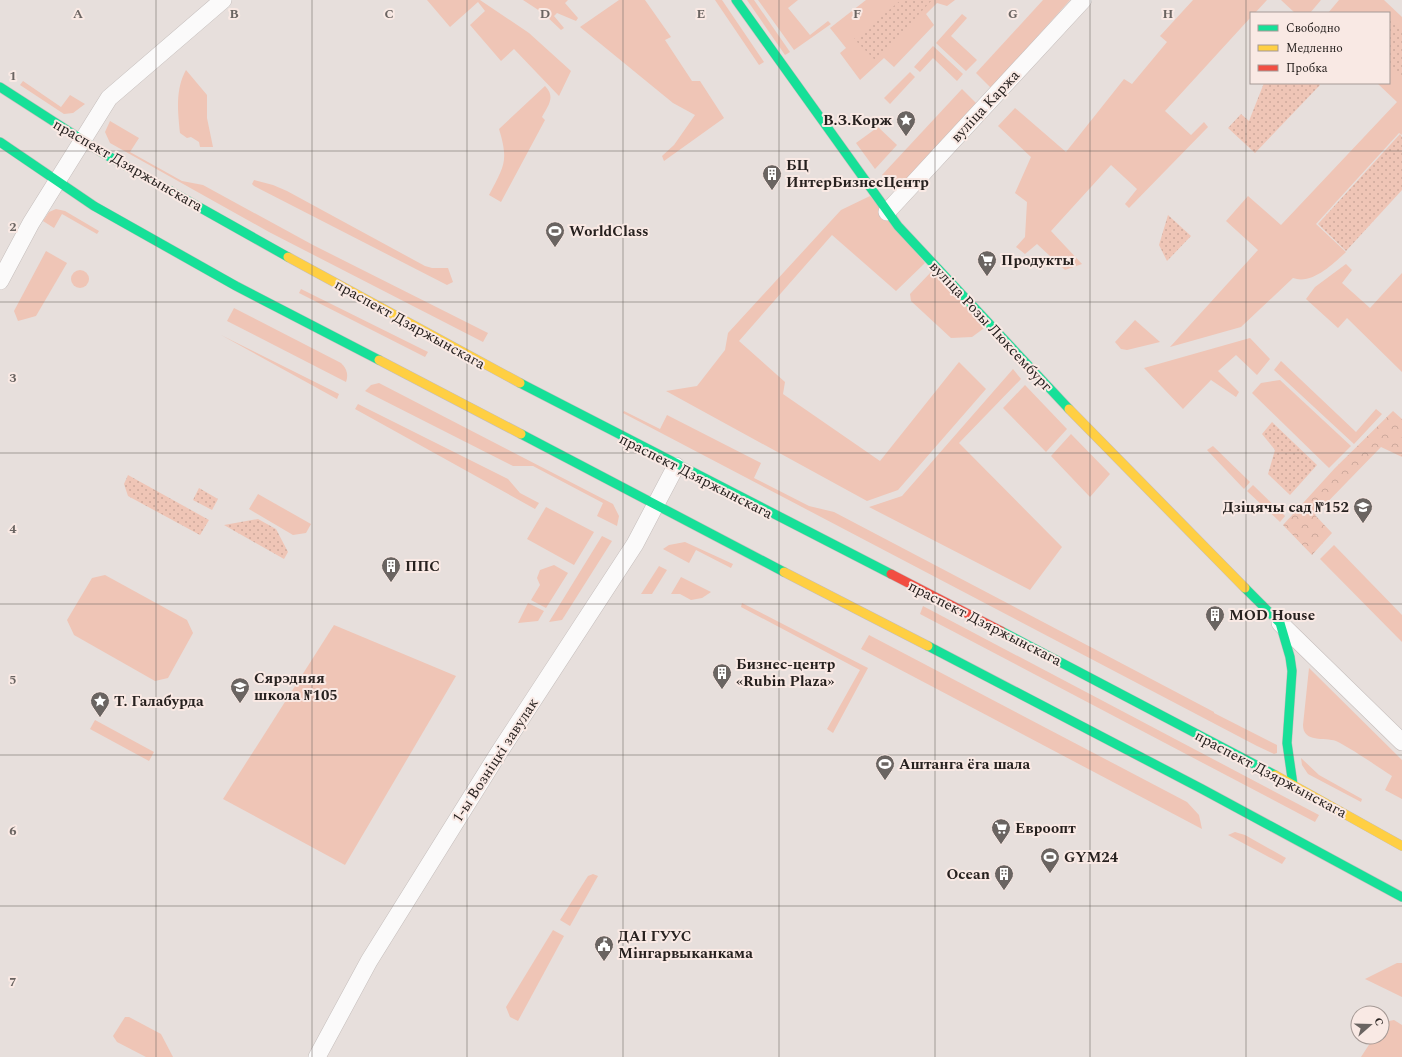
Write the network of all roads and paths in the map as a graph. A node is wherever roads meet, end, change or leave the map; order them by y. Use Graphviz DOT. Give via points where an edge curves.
graph roads {
  1 [pos="223,0"];
  2 [pos="736,0"];
  3 [pos="1083,0"];
  4 [pos="0,87"];
  5 [pos="84,141"];
  6 [pos="0,142"];
  7 [pos="57,180"];
  8 [pos="887,212"];
  9 [pos="0,281"];
  10 [pos="676,466"];
  11 [pos="657,506"];
  12 [pos="1280,623"];
  13 [pos="1319,660"];
  14 [pos="1292,671"];
  15 [pos="1402,742"];
  16 [pos="1293,785"];
  17 [pos="1402,846"];
  18 [pos="1402,897"];
  19 [pos="317,1057"];
  1 -- 5 [label="street" via="109,98"];
  2 -- 8 [label="main road, вуліца Розы Люксембург"];
  3 -- 8 [label="street, вуліца Каржа"];
  4 -- 5 [label="main road, праспект Дзяржынскага"];
  5 -- 7 [label="street"];
  5 -- 10 [label="main road, праспект Дзяржынскага" via="514,382"];
  6 -- 7 [label="main road"];
  7 -- 9 [label="street"];
  7 -- 11 [label="main road" via="94,206 236,286"];
  8 -- 12 [label="main road, вуліца Розы Люксембург" via="1079,419"];
  10 -- 11 [label="street, 1-ы Возніцкі завулак"];
  10 -- 16 [label="main road, праспект Дзяржынскага" via="1023,642"];
  11 -- 18 [label="main road" via="1194,785"];
  11 -- 19 [label="street, 1-ы Возніцкі завулак" via="414,888 358,979"];
  12 -- 13 [label="street, вуліца Розы Люксембург"];
  12 -- 14 [label="main road, вуліца Розы Люксембург"];
  13 -- 14 [label="street" via="1306,659"];
  13 -- 15 [label="street, вуліца Розы Люксембург"];
  14 -- 16 [label="main road, вуліца Розы Люксембург" via="1287,743"];
  16 -- 17 [label="main road, праспект Дзяржынскага"];
}
